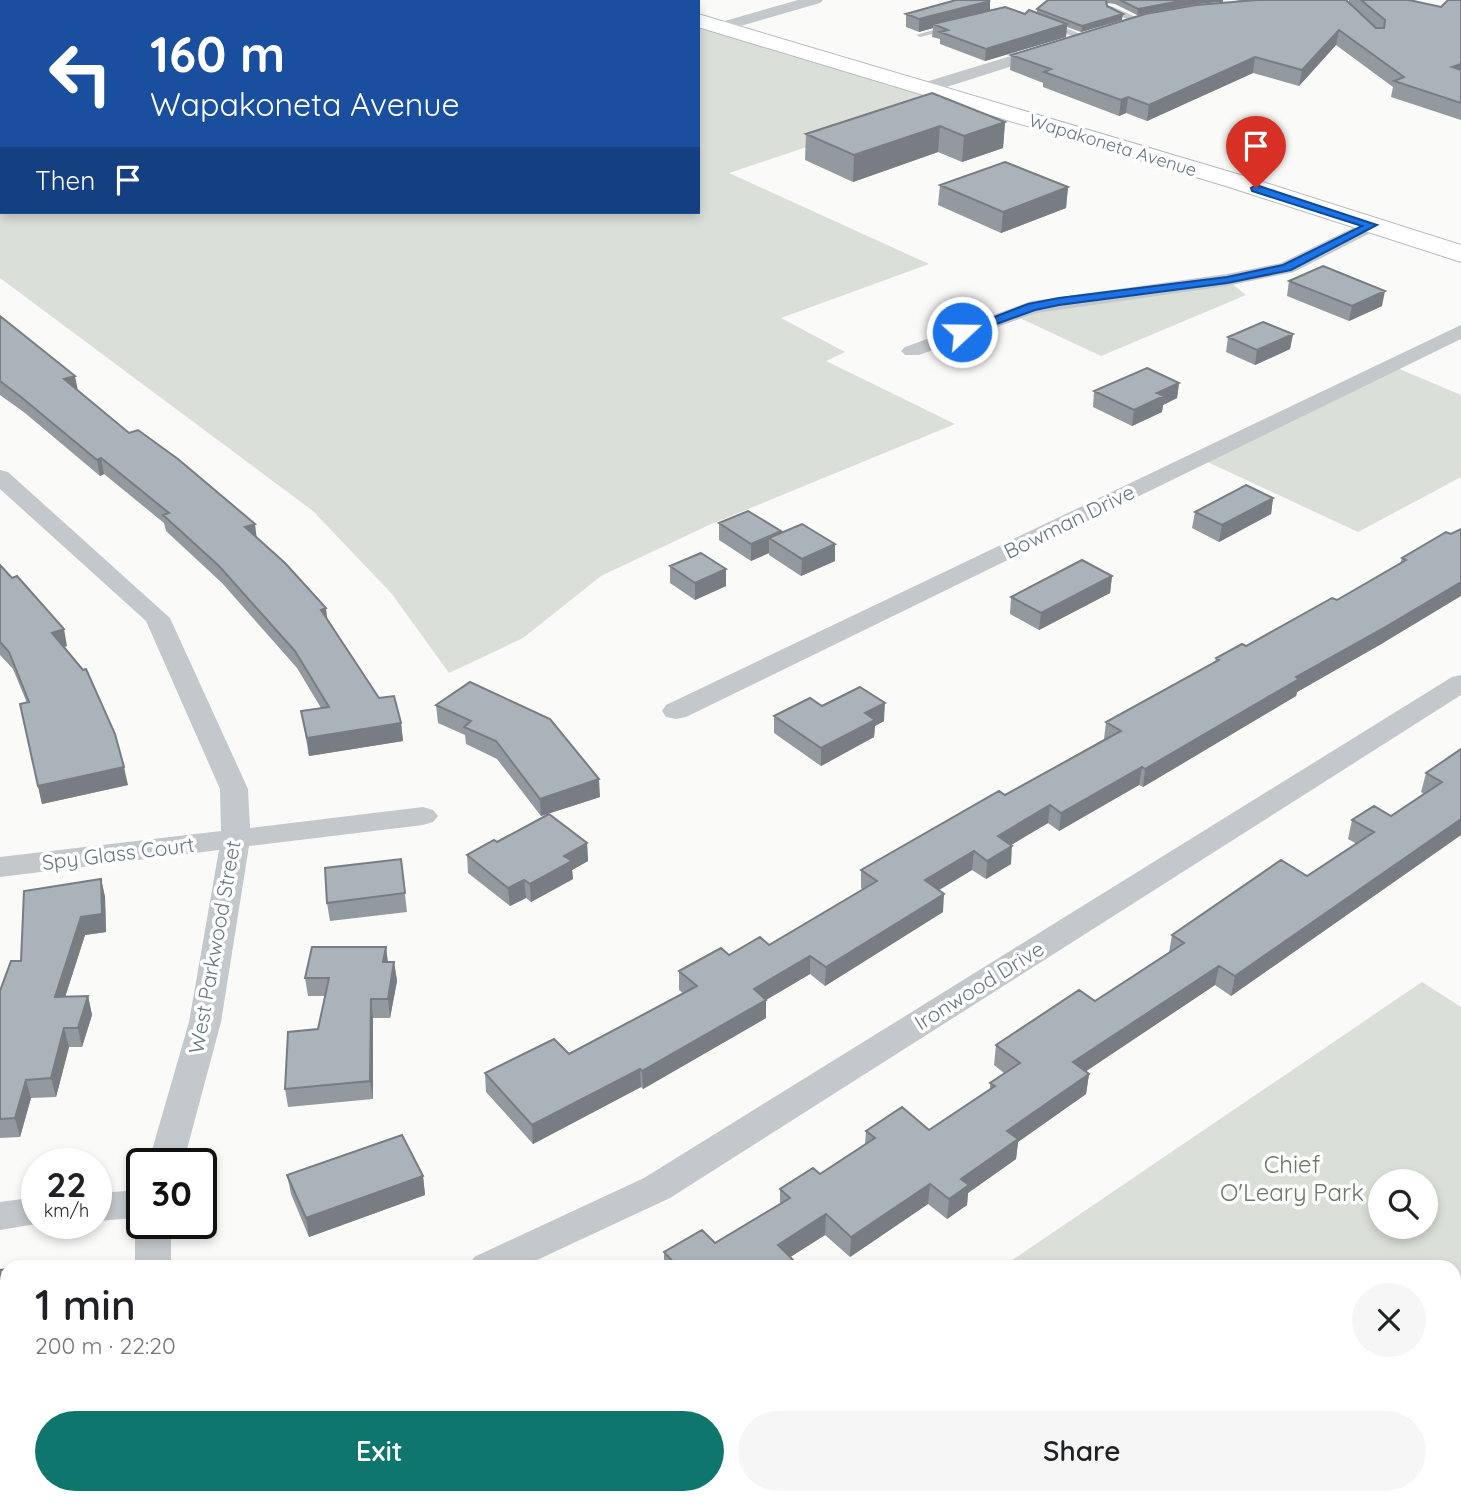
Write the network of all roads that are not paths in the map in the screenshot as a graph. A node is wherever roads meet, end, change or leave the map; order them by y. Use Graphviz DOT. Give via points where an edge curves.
graph roads {
  1 [pos="815,0"];
  2 [pos="1111,8"];
  3 [pos="700,21"];
  4 [pos="1039,21"];
  5 [pos="1147,21"];
  6 [pos="960,24"];
  7 [pos="720,27"];
  8 [pos="920,35"];
  9 [pos="1086,38"];
  10 [pos="925,88"];
  11 [pos="1371,225"];
  12 [pos="1461,254"];
  13 [pos="1461,331"];
  14 [pos="912,351"];
  15 [pos="0,477"];
  16 [pos="1461,683"];
  17 [pos="676,711"];
  18 [pos="423,816"];
  19 [pos="236,838"];
  20 [pos="0,867"];
  21 [pos="169,1148"];
  22 [pos="21,1213"];
  23 [pos="0,1216"];
  24 [pos="153,1239"];
  25 [pos="153,1260"];
  26 [pos="501,1260"];
  1 -- 7 [label="street"];
  2 -- 5 [label="lane"];
  3 -- 7 [label="main road, Wapakoneta Avenue"];
  4 -- 9 [label="lane"];
  5 -- 9 [label="street"];
  6 -- 8 [label="lane"];
  7 -- 10 [label="main road, Wapakoneta Avenue"];
  9 -- 10 [label="street"];
  10 -- 11 [label="main road, Wapakoneta Avenue"];
  11 -- 12 [label="main road, Wapakoneta Avenue"];
  11 -- 14 [label="street" via="1287,268 1032,307"];
  13 -- 17 [label="street, Bowman Drive"];
  15 -- 19 [label="street, West Parkwood Street" via="157,618 234,789"];
  16 -- 26 [label="street, Ironwood Drive" via="657,1188"];
  18 -- 19 [label="street, Spy Glass Court"];
  19 -- 20 [label="street, Spy Glass Court"];
  19 -- 21 [label="street, West Parkwood Street" via="205,1021"];
  22 -- 23 [label="street"];
  24 -- 25 [label="street"];
}
